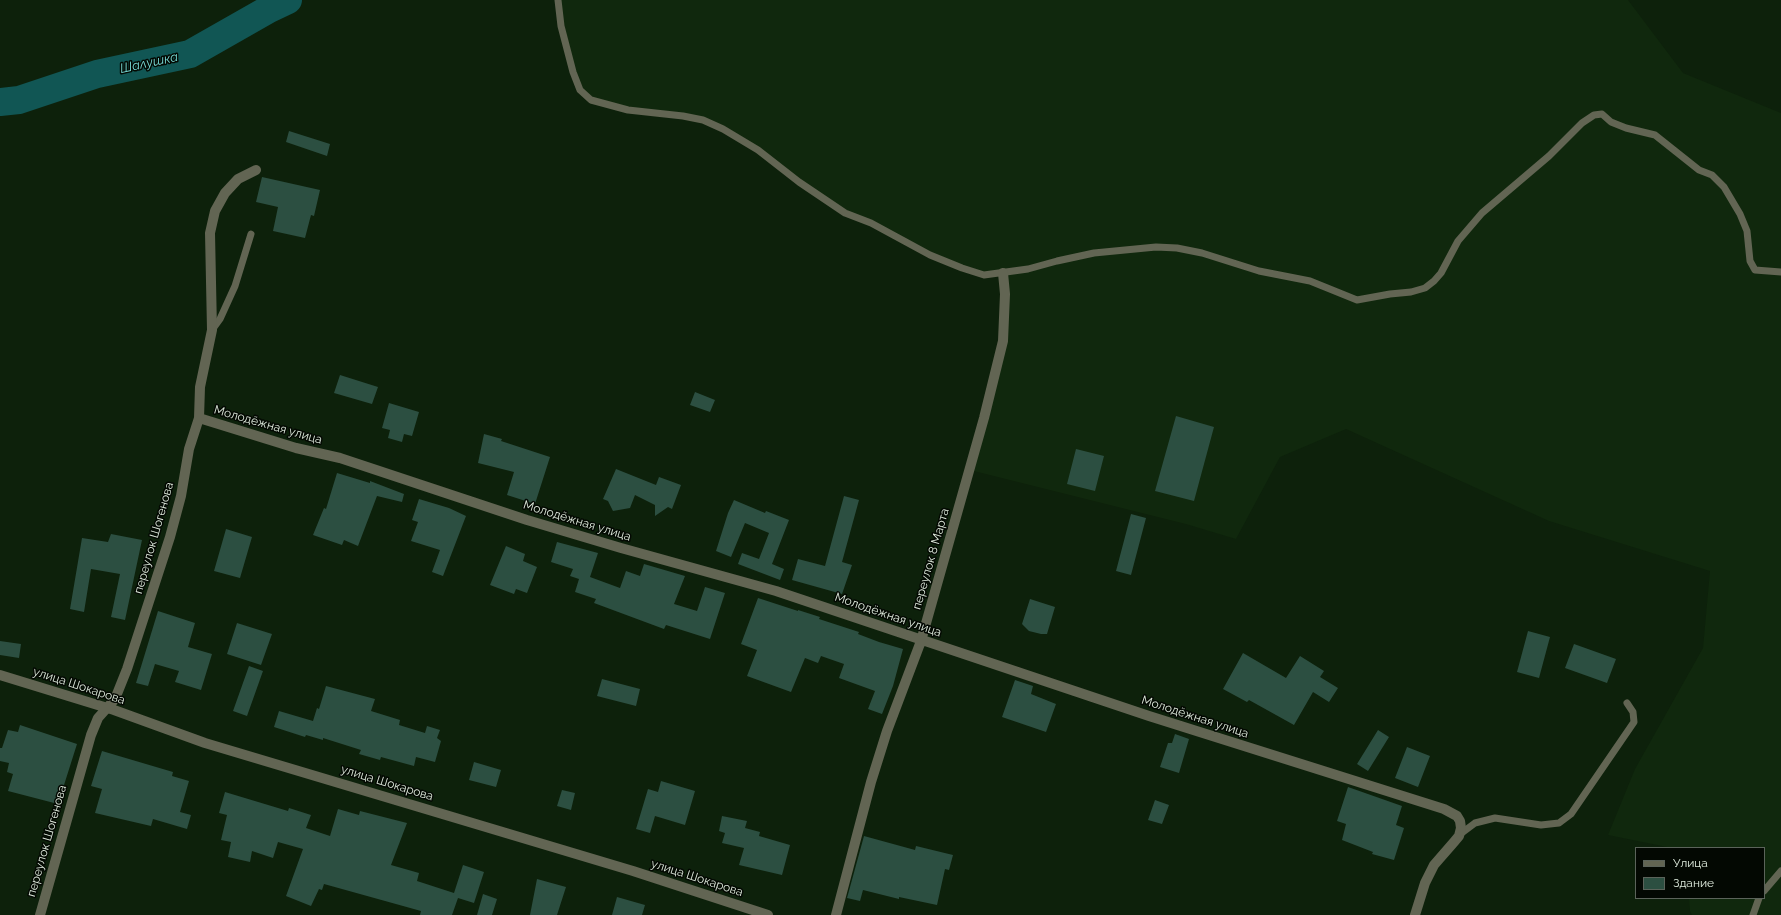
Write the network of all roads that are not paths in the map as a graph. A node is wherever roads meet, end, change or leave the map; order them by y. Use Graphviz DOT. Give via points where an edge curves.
graph roads {
  1 [pos="558,0"];
  2 [pos="256,170"];
  3 [pos="251,234"];
  4 [pos="1781,272"];
  5 [pos="1003,273"];
  6 [pos="212,330"];
  7 [pos="199,418"];
  8 [pos="921,641"];
  9 [pos="0,675"];
  10 [pos="1627,704"];
  11 [pos="106,708"];
  12 [pos="1458,836"];
  13 [pos="1781,871"];
  14 [pos="1765,890"];
  15 [pos="1759,899"];
  16 [pos="40,915"];
  17 [pos="768,915"];
  18 [pos="836,915"];
  19 [pos="1414,915"];
  20 [pos="1752,915"];
  1 -- 5 [label="lane" via="561,26 573,72 580,90 591,100 628,110 703,120 758,150 845,213 871,223 930,255 962,268 984,275"];
  2 -- 6 [label="street, переулок Шогенова" via="238,179 225,193 215,211 210,233"];
  3 -- 6 [label="lane" via="235,286"];
  4 -- 5 [label="lane" via="1755,270 1750,261 1747,231 1740,214 1724,187 1712,175 1699,170 1655,135 1626,128 1611,122 1602,114 1594,115 1582,123 1549,156 1482,213 1458,241 1434,281 1425,288 1411,292 1357,300 1310,281 1259,271 1202,253 1156,247 1094,252 1028,270"];
  5 -- 8 [label="street, переулок 8 Марта" via="1003,341"];
  6 -- 7 [label="street, переулок Шогенова" via="200,387"];
  7 -- 8 [label="street, Молодёжная улица" via="296,448 340,458 527,520 776,591"];
  7 -- 11 [label="street, переулок Шогенова" via="189,449 181,496 170,537 127,669 115,699"];
  8 -- 12 [label="street, Молодёжная улица" via="1444,809 1460,821"];
  8 -- 18 [label="street, переулок 8 Марта" via="871,782"];
  9 -- 11 [label="street, улица Шокарова"];
  10 -- 12 [label="lane" via="1633,712 1634,722 1571,814 1559,823 1541,825 1495,818 1475,824"];
  11 -- 16 [label="street, переулок Шогенова" via="98,718 91,735"];
  11 -- 17 [label="street, улица Шокарова" via="205,743 634,871"];
  12 -- 19 [label="street" via="1434,866"];
  13 -- 14 [label="lane"];
  15 -- 20 [label="lane"];
}
